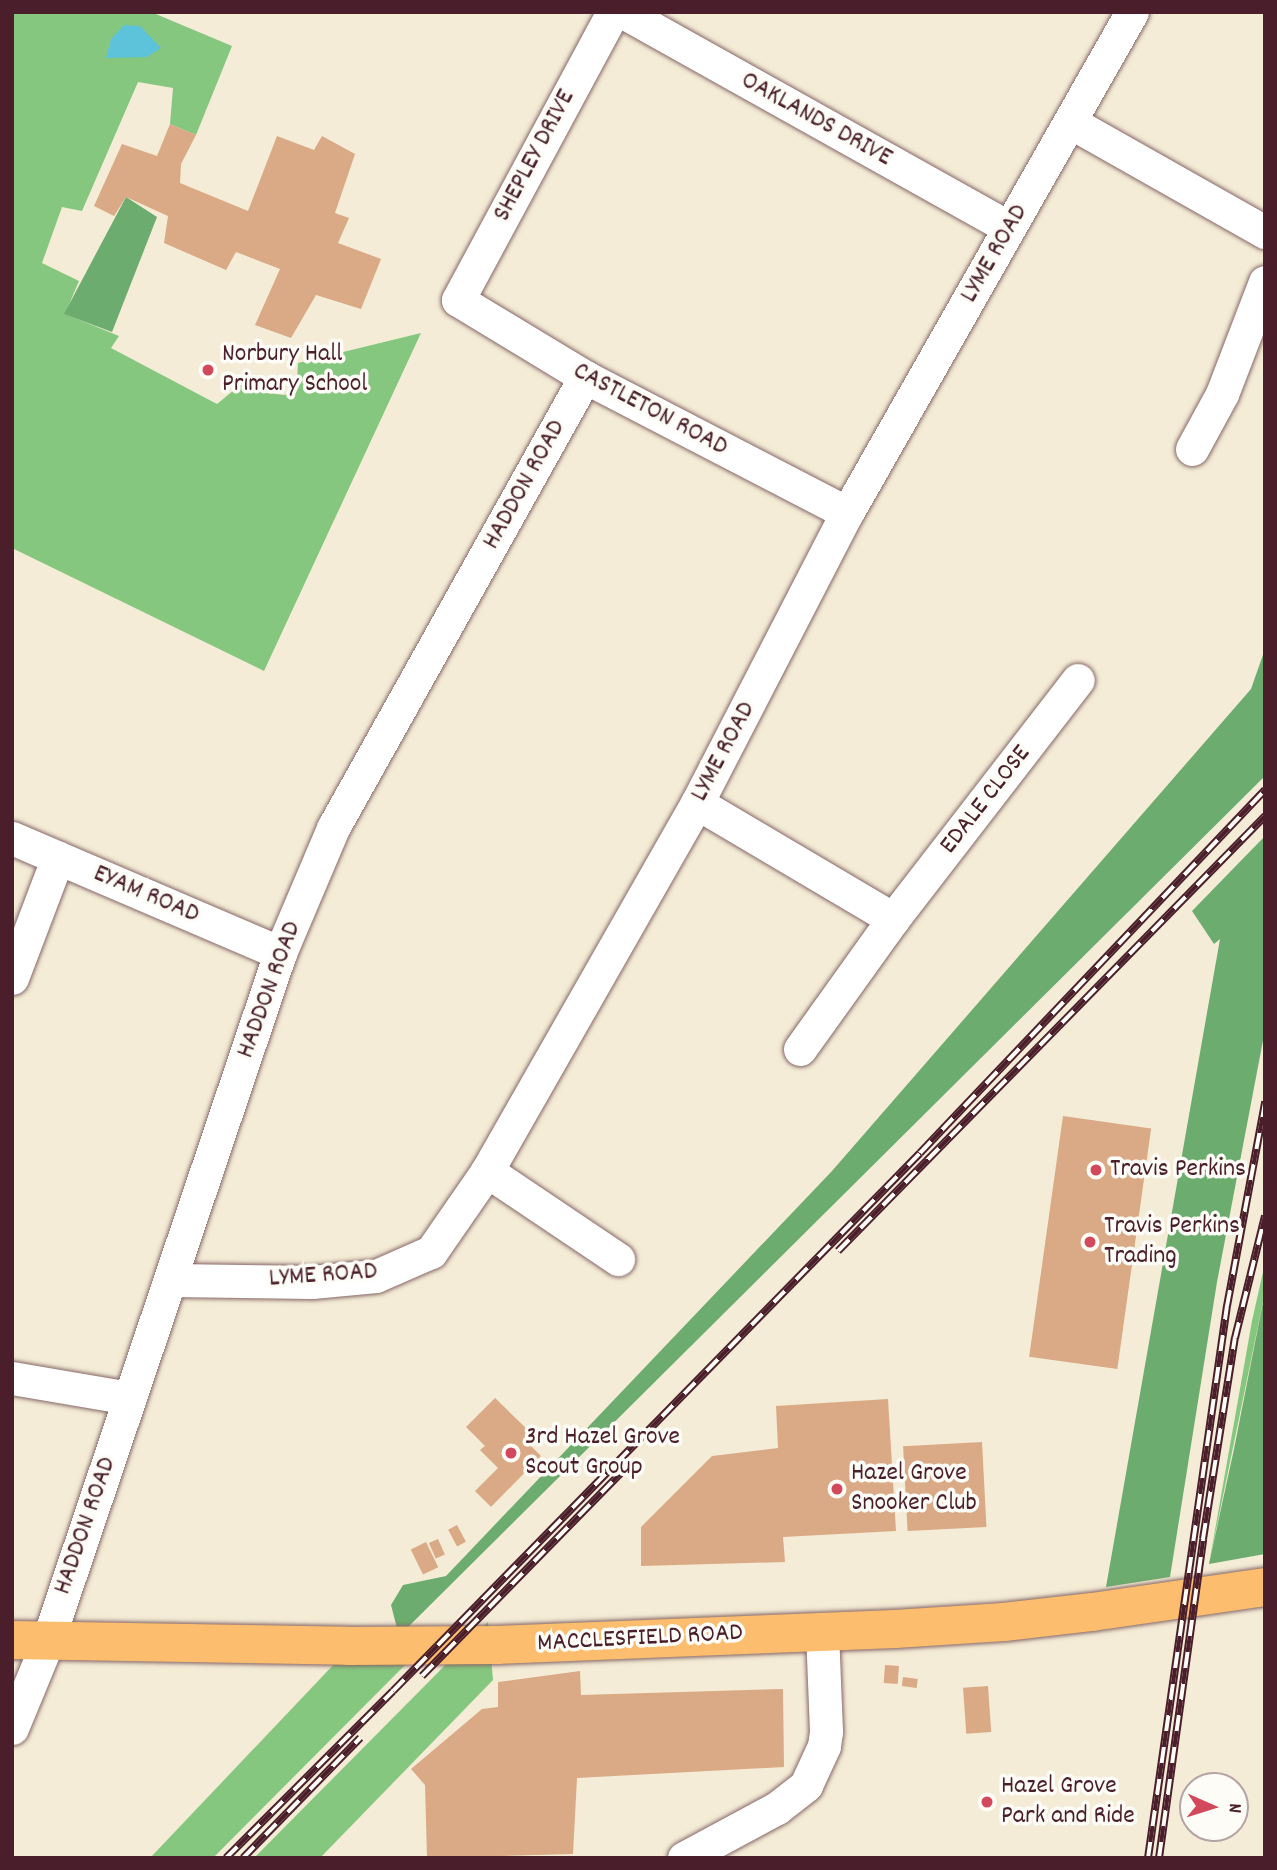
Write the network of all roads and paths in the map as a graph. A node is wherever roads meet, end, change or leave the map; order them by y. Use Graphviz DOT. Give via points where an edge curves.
graph roads {
  1 [pos="613,12"];
  2 [pos="623,12"];
  3 [pos="1132,12"];
  4 [pos="1072,122"];
  5 [pos="1009,228"];
  6 [pos="1265,232"];
  7 [pos="1265,282"];
  8 [pos="458,300"];
  9 [pos="585,377"];
  10 [pos="1192,449"];
  11 [pos="847,513"];
  12 [pos="1079,680"];
  13 [pos="698,803"];
  14 [pos="12,838"];
  15 [pos="58,857"];
  16 [pos="893,919"];
  17 [pos="280,953"];
  18 [pos="12,978"];
  19 [pos="800,1049"];
  20 [pos="487,1171"];
  21 [pos="618,1259"];
  22 [pos="172,1280"];
  23 [pos="12,1378"];
  24 [pos="129,1398"];
  25 [pos="1265,1587"];
  26 [pos="822,1632"];
  27 [pos="29,1641"];
  28 [pos="12,1728"];
  29 [pos="684,1858"];
  1 -- 8 [label="street, SHEPLEY DRIVE"];
  2 -- 5 [label="street, OAKLANDS DRIVE"];
  3 -- 4 [label="street, LYME ROAD"];
  4 -- 5 [label="street, LYME ROAD"];
  4 -- 6 [label="street"];
  5 -- 11 [label="street, LYME ROAD"];
  7 -- 10 [label="street" via="1222,394"];
  8 -- 9 [label="street, CASTLETON ROAD"];
  9 -- 11 [label="street, CASTLETON ROAD"];
  9 -- 17 [label="street, HADDON ROAD" via="333,828"];
  11 -- 13 [label="street, LYME ROAD"];
  12 -- 16 [label="street, EDALE CLOSE"];
  13 -- 16 [label="street"];
  13 -- 20 [label="street, LYME ROAD"];
  14 -- 15 [label="street, EYAM ROAD"];
  15 -- 17 [label="street, EYAM ROAD"];
  15 -- 18 [label="street"];
  16 -- 19 [label="street, EDALE CLOSE"];
  17 -- 22 [label="street, HADDON ROAD"];
  20 -- 21 [label="street"];
  20 -- 22 [label="street, LYME ROAD" via="431,1252 376,1276 312,1282"];
  22 -- 24 [label="street, HADDON ROAD"];
  23 -- 24 [label="street"];
  24 -- 27 [label="street, HADDON ROAD"];
  25 -- 26 [label="highway, MACCLESFIELD ROAD" via="1004,1622"];
  26 -- 27 [label="highway, MACCLESFIELD ROAD" via="497,1645"];
  26 -- 29 [label="street" via="826,1731 806,1786 777,1808"];
  27 -- 28 [label="street, HADDON ROAD"];
}
